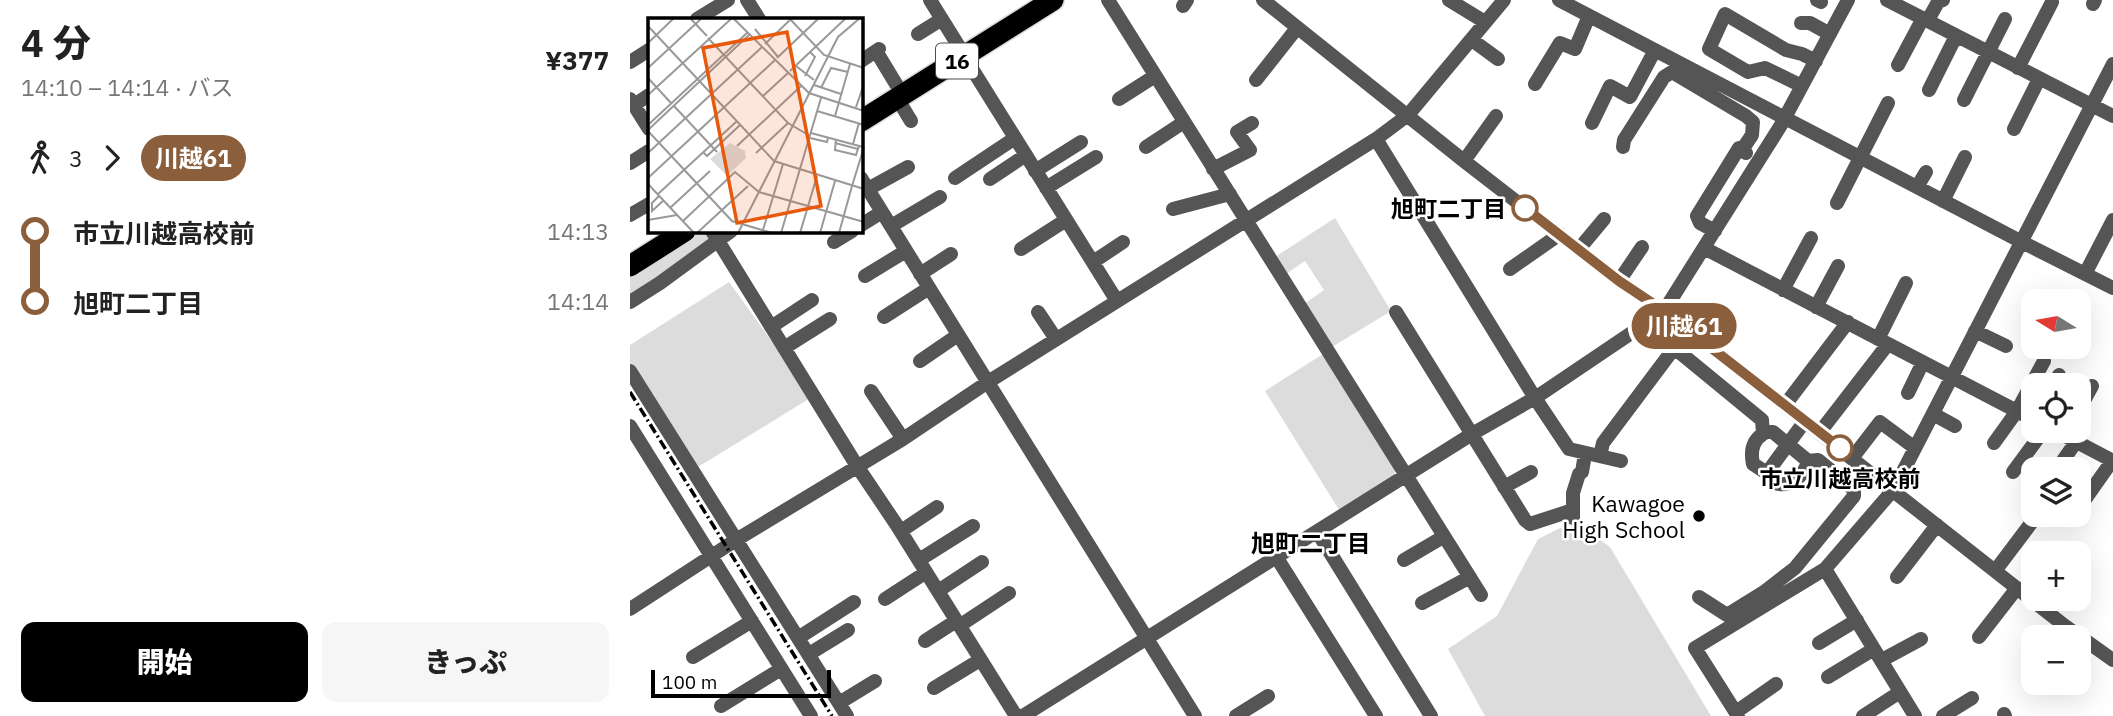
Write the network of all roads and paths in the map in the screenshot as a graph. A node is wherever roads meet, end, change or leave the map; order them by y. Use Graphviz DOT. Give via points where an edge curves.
graph roads {
  1 [pos="728,0"];
  2 [pos="747,0"];
  3 [pos="930,0"];
  4 [pos="1028,0"];
  5 [pos="1053,0"];
  6 [pos="1108,0"];
  7 [pos="1263,0"];
  8 [pos="1449,0"];
  9 [pos="1504,0"];
  10 [pos="1848,0"];
  11 [pos="1887,0"];
  12 [pos="1943,0"];
  13 [pos="1564,1"];
  14 [pos="2052,2"];
  15 [pos="1589,16"];
  16 [pos="699,18"];
  17 [pos="759,18"];
  18 [pos="942,19"];
  19 [pos="1925,19"];
  20 [pos="2005,19"];
  21 [pos="1808,21"];
  22 [pos="1485,22"];
  23 [pos="1297,27"];
  24 [pos="918,34"];
  25 [pos="1830,34"];
  26 [pos="1956,36"];
  27 [pos="1472,40"];
  28 [pos="1655,50"];
  29 [pos="648,51"];
  30 [pos="961,51"];
  31 [pos="1987,53"];
  32 [pos="1498,59"];
  33 [pos="863,60"];
  34 [pos="1816,61"];
  35 [pos="630,62"];
  36 [pos="2113,64"];
  37 [pos="1898,65"];
  38 [pos="2018,68"];
  39 [pos="1155,76"];
  40 [pos="2039,79"];
  41 [pos="1256,80"];
  42 [pos="1535,85"];
  43 [pos="1802,86"];
  44 [pos="1929,90"];
  45 [pos="896,91"];
  46 [pos="1662,95"];
  47 [pos="648,97"];
  48 [pos="1119,99"];
  49 [pos="1964,100"];
  50 [pos="1888,103"];
  51 [pos="863,105"];
  52 [pos="2091,105"];
  53 [pos="1408,116"];
  54 [pos="1496,116"];
  55 [pos="2113,116"];
  56 [pos="640,117"];
  57 [pos="1786,118"];
  58 [pos="863,119"];
  59 [pos="911,121"];
  60 [pos="1184,122"];
  61 [pos="1252,123"];
  62 [pos="1592,123"];
  63 [pos="2014,128"];
  64 [pos="1015,138"];
  65 [pos="1376,139"];
  66 [pos="1081,142"];
  67 [pos="1146,147"];
  68 [pos="1623,147"];
  69 [pos="1740,149"];
  70 [pos="648,152"];
  71 [pos="1026,155"];
  72 [pos="1965,156"];
  73 [pos="1096,157"];
  74 [pos="1861,158"];
  75 [pos="1464,161"];
  76 [pos="1759,161"];
  77 [pos="630,163"];
  78 [pos="908,167"];
  79 [pos="1213,169"];
  80 [pos="1035,171"];
  81 [pos="1926,172"];
  82 [pos="955,178"];
  83 [pos="990,179"];
  84 [pos="865,184"];
  85 [pos="1917,187"];
  86 [pos="1046,188"];
  87 [pos="1230,194"];
  88 [pos="940,197"];
  89 [pos="1943,201"];
  90 [pos="1837,203"];
  91 [pos="648,205"];
  92 [pos="1173,209"];
  93 [pos="882,212"];
  94 [pos="630,215"];
  95 [pos="1604,219"];
  96 [pos="1066,220"];
  97 [pos="2113,220"];
  98 [pos="1247,221"];
  99 [pos="863,224"];
  100 [pos="891,226"];
  101 [pos="1715,231"];
  102 [pos="659,233"];
  103 [pos="682,233"];
  104 [pos="849,233"];
  105 [pos="1560,234"];
  106 [pos="715,236"];
  107 [pos="1811,238"];
  108 [pos="834,242"];
  109 [pos="1123,242"];
  110 [pos="2022,242"];
  111 [pos="1642,247"];
  112 [pos="1704,248"];
  113 [pos="1021,249"];
  114 [pos="1579,249"];
  115 [pos="630,251"];
  116 [pos="906,251"];
  117 [pos="951,254"];
  118 [pos="1093,262"];
  119 [pos="630,266"];
  120 [pos="1838,266"];
  121 [pos="1510,269"];
  122 [pos="920,274"];
  123 [pos="2085,274"];
  124 [pos="865,276"];
  125 [pos="1619,281"];
  126 [pos="1906,283"];
  127 [pos="929,288"];
  128 [pos="2113,288"];
  129 [pos="1783,290"];
  130 [pos="812,300"];
  131 [pos="1116,301"];
  132 [pos="630,302"];
  133 [pos="1816,307"];
  134 [pos="1664,311"];
  135 [pos="1038,312"];
  136 [pos="1396,313"];
  137 [pos="884,317"];
  138 [pos="830,319"];
  139 [pos="1848,321"];
  140 [pos="771,327"];
  141 [pos="1975,331"];
  142 [pos="958,335"];
  143 [pos="1056,339"];
  144 [pos="1883,342"];
  145 [pos="2006,346"];
  146 [pos="784,348"];
  147 [pos="2044,360"];
  148 [pos="920,361"];
  149 [pos="1923,362"];
  150 [pos="630,371"];
  151 [pos="1952,376"];
  152 [pos="988,382"];
  153 [pos="871,391"];
  154 [pos="1908,393"];
  155 [pos="1535,398"];
  156 [pos="1785,405"];
  157 [pos="2017,411"];
  158 [pos="2021,413"];
  159 [pos="1933,414"];
  160 [pos="1805,421"];
  161 [pos="630,426"];
  162 [pos="1955,426"];
  163 [pos="1820,432"];
  164 [pos="1763,433"];
  165 [pos="1472,434"];
  166 [pos="903,439"];
  167 [pos="1994,443"];
  168 [pos="2034,443"];
  169 [pos="2083,443"];
  170 [pos="1789,445"];
  171 [pos="1915,448"];
  172 [pos="644,449"];
  173 [pos="1592,455"];
  174 [pos="2111,456"];
  175 [pos="630,457"];
  176 [pos="1853,457"];
  177 [pos="1621,461"];
  178 [pos="1808,461"];
  179 [pos="857,466"];
  180 [pos="1531,472"];
  181 [pos="2013,472"];
  182 [pos="1767,473"];
  183 [pos="1406,476"];
  184 [pos="1504,487"];
  185 [pos="1894,489"];
  186 [pos="2091,489"];
  187 [pos="937,507"];
  188 [pos="1937,525"];
  189 [pos="973,526"];
  190 [pos="2028,527"];
  191 [pos="901,531"];
  192 [pos="1318,533"];
  193 [pos="1443,537"];
  194 [pos="736,540"];
  195 [pos="710,556"];
  196 [pos="1277,558"];
  197 [pos="1404,560"];
  198 [pos="982,562"];
  199 [pos="922,566"];
  200 [pos="1825,569"];
  201 [pos="1995,571"];
  202 [pos="1470,577"];
  203 [pos="1898,577"];
  204 [pos="2017,588"];
  205 [pos="938,591"];
  206 [pos="1009,593"];
  207 [pos="1481,595"];
  208 [pos="1699,597"];
  209 [pos="885,599"];
  210 [pos="854,602"];
  211 [pos="1422,603"];
  212 [pos="630,609"];
  213 [pos="1857,620"];
  214 [pos="752,621"];
  215 [pos="957,623"];
  216 [pos="2059,625"];
  217 [pos="848,630"];
  218 [pos="1979,637"];
  219 [pos="798,638"];
  220 [pos="1146,639"];
  221 [pos="1921,639"];
  222 [pos="925,641"];
  223 [pos="1819,643"];
  224 [pos="2091,648"];
  225 [pos="808,654"];
  226 [pos="1878,655"];
  227 [pos="693,657"];
  228 [pos="979,660"];
  229 [pos="2113,660"];
  230 [pos="781,669"];
  231 [pos="1828,677"];
  232 [pos="875,681"];
  233 [pos="1776,684"];
  234 [pos="934,688"];
  235 [pos="1900,692"];
  236 [pos="1268,696"];
  237 [pos="1972,698"];
  238 [pos="721,706"];
  239 [pos="843,710"];
  240 [pos="1737,714"];
  241 [pos="811,716"];
  242 [pos="1016,716"];
  243 [pos="1023,716"];
  244 [pos="1195,716"];
  245 [pos="1236,716"];
  246 [pos="1376,716"];
  247 [pos="1431,716"];
  248 [pos="1863,716"];
  249 [pos="1915,716"];
  250 [pos="1943,716"];
  1 -- 16 [label="street"];
  2 -- 17 [label="street"];
  3 -- 18 [label="street"];
  4 -- 30 [label="highway, 16"];
  5 -- 30 [label="highway, 16"];
  6 -- 39 [label="street"];
  7 -- 23 [label="street"];
  8 -- 22 [label="street"];
  9 -- 22 [label="street"];
  10 -- 25 [label="street"];
  11 -- 19 [label="street"];
  12 -- 19 [label="street"];
  13 -- 15 [label="street"];
  14 -- 38 [label="street"];
  15 -- 28 [label="street"];
  15 -- 42 [label="street" via="1575,49 1560,43"];
  18 -- 24 [label="street"];
  18 -- 30 [label="street"];
  19 -- 26 [label="street"];
  19 -- 37 [label="street"];
  20 -- 31 [label="street"];
  21 -- 25 [label="street"];
  22 -- 27 [label="street"];
  23 -- 41 [label="street"];
  23 -- 53 [label="street"];
  25 -- 34 [label="street"];
  26 -- 31 [label="street"];
  26 -- 44 [label="street"];
  27 -- 32 [label="street"];
  27 -- 53 [label="street"];
  28 -- 57 [label="street"];
  28 -- 62 [label="street" via="1630,97 1610,86"];
  29 -- 35 [label="street"];
  30 -- 45 [label="highway, 16"];
  30 -- 64 [label="street"];
  31 -- 38 [label="street"];
  31 -- 49 [label="street"];
  33 -- 45 [label="street" via="877,50"];
  34 -- 43 [label="street"];
  34 -- 43 [label="street" via="1786,50 1725,15 1709,49 1748,72 1765,68"];
  36 -- 52 [label="street"];
  38 -- 40 [label="street"];
  39 -- 48 [label="street"];
  39 -- 60 [label="street"];
  40 -- 52 [label="street"];
  40 -- 63 [label="street"];
  43 -- 57 [label="street"];
  45 -- 51 [label="highway, 16"];
  45 -- 58 [label="highway, 16"];
  45 -- 59 [label="street"];
  46 -- 69 [label="street" via="1674,80 1742,121 1746,131"];
  47 -- 56 [label="street"];
  50 -- 74 [label="street"];
  52 -- 55 [label="street"];
  52 -- 110 [label="street"];
  53 -- 65 [label="street"];
  53 -- 75 [label="street"];
  54 -- 75 [label="street"];
  57 -- 74 [label="street"];
  57 -- 76 [label="street"];
  60 -- 67 [label="street"];
  60 -- 79 [label="street"];
  61 -- 79 [label="street" via="1237,132 1250,150"];
  64 -- 71 [label="street"];
  64 -- 82 [label="street"];
  65 -- 98 [label="street"];
  65 -- 155 [label="street"];
  66 -- 80 [label="street"];
  68 -- 69 [label="street" via="1624,139 1672,72 1753,122 1752,135"];
  69 -- 76 [label="street"];
  69 -- 101 [label="street" via="1697,216"];
  70 -- 77 [label="street"];
  71 -- 80 [label="street"];
  71 -- 83 [label="street"];
  72 -- 89 [label="street"];
  73 -- 86 [label="street"];
  74 -- 85 [label="street"];
  74 -- 90 [label="street"];
  75 -- 105 [label="street"];
  76 -- 101 [label="street"];
  78 -- 84 [label="street"];
  79 -- 87 [label="street"];
  80 -- 86 [label="street"];
  81 -- 85 [label="street"];
  84 -- 93 [label="street"];
  85 -- 89 [label="street"];
  86 -- 96 [label="street"];
  87 -- 92 [label="street"];
  87 -- 98 [label="street"];
  88 -- 100 [label="street"];
  89 -- 110 [label="street"];
  91 -- 94 [label="street"];
  93 -- 99 [label="street"];
  93 -- 100 [label="street"];
  95 -- 114 [label="street"];
  96 -- 113 [label="street"];
  96 -- 118 [label="street"];
  97 -- 123 [label="street"];
  98 -- 131 [label="street"];
  98 -- 183 [label="street"];
  100 -- 116 [label="street"];
  101 -- 112 [label="street"];
  102 -- 115 [label="highway"];
  103 -- 119 [label="highway"];
  104 -- 108 [label="street"];
  105 -- 114 [label="street"];
  105 -- 121 [label="street"];
  106 -- 132 [label="street"];
  106 -- 140 [label="street"];
  107 -- 129 [label="street"];
  109 -- 118 [label="street"];
  110 -- 123 [label="street"];
  110 -- 141 [label="street"];
  111 -- 125 [label="street"];
  112 -- 129 [label="street"];
  112 -- 134 [label="street"];
  114 -- 125 [label="street"];
  116 -- 122 [label="street"];
  116 -- 124 [label="street"];
  117 -- 122 [label="street"];
  118 -- 131 [label="street"];
  120 -- 133 [label="street"];
  122 -- 127 [label="street"];
  123 -- 128 [label="street"];
  125 -- 134 [label="street"];
  126 -- 144 [label="street"];
  127 -- 137 [label="street"];
  127 -- 142 [label="street"];
  129 -- 133 [label="street"];
  130 -- 140 [label="street"];
  131 -- 143 [label="street"];
  133 -- 139 [label="street"];
  134 -- 155 [label="street"];
  134 -- 156 [label="street"];
  135 -- 143 [label="street"];
  136 -- 165 [label="street"];
  138 -- 146 [label="street"];
  139 -- 144 [label="street"];
  139 -- 156 [label="street"];
  140 -- 146 [label="street"];
  141 -- 145 [label="street"];
  141 -- 151 [label="street"];
  142 -- 148 [label="street"];
  142 -- 152 [label="street"];
  143 -- 152 [label="street"];
  144 -- 149 [label="street"];
  144 -- 163 [label="street"];
  146 -- 179 [label="street"];
  147 -- 157 [label="street"];
  149 -- 151 [label="street"];
  149 -- 154 [label="street"];
  150 -- 194 [label="street"];
  151 -- 157 [label="street"];
  151 -- 159 [label="street"];
  152 -- 166 [label="street"];
  152 -- 220 [label="street"];
  153 -- 166 [label="street"];
  155 -- 165 [label="street"];
  155 -- 173 [label="street" via="1569,449"];
  156 -- 160 [label="street"];
  157 -- 158 [label="street"];
  157 -- 167 [label="street"];
  159 -- 162 [label="street"];
  159 -- 171 [label="street"];
  160 -- 163 [label="street"];
  160 -- 170 [label="street"];
  161 -- 172 [label="street"];
  163 -- 176 [label="street"];
  164 -- 170 [label="street" via="1773,432"];
  164 -- 173 [label="street" via="1762,420 1678,351 1672,351"];
  164 -- 182 [label="street" via="1751,452 1753,464"];
  165 -- 183 [label="street"];
  165 -- 184 [label="street"];
  166 -- 179 [label="street"];
  168 -- 181 [label="street"];
  169 -- 174 [label="street"];
  170 -- 178 [label="street"];
  170 -- 182 [label="street"];
  171 -- 176 [label="street" via="1880,422"];
  171 -- 185 [label="street"];
  172 -- 175 [label="street"];
  172 -- 195 [label="street"];
  173 -- 177 [label="street"];
  173 -- 184 [label="street" via="1579,474 1573,514 1530,524"];
  174 -- 186 [label="street"];
  176 -- 185 [label="street"];
  178 -- 182 [label="street" via="1793,483 1775,483"];
  178 -- 208 [label="street" via="1818,460 1851,487 1854,496 1796,568 1764,592 1727,615"];
  179 -- 191 [label="street"];
  179 -- 194 [label="street"];
  180 -- 184 [label="street"];
  183 -- 192 [label="street"];
  183 -- 193 [label="street"];
  185 -- 188 [label="street"];
  185 -- 200 [label="street"];
  187 -- 191 [label="street"];
  188 -- 201 [label="street"];
  188 -- 203 [label="street"];
  189 -- 199 [label="street"];
  190 -- 201 [label="street"];
  191 -- 199 [label="street"];
  192 -- 196 [label="street"];
  192 -- 247 [label="street"];
  193 -- 197 [label="street"];
  193 -- 202 [label="street"];
  194 -- 195 [label="street"];
  194 -- 219 [label="street"];
  195 -- 212 [label="street"];
  195 -- 214 [label="street"];
  196 -- 220 [label="street"];
  196 -- 246 [label="street"];
  198 -- 205 [label="street"];
  199 -- 205 [label="street"];
  199 -- 209 [label="street"];
  200 -- 213 [label="street"];
  200 -- 240 [label="street" via="1695,648"];
  201 -- 204 [label="street"];
  202 -- 207 [label="street"];
  202 -- 211 [label="street"];
  204 -- 216 [label="street" via="2052,606"];
  204 -- 218 [label="street"];
  205 -- 215 [label="street"];
  206 -- 215 [label="street"];
  210 -- 219 [label="street"];
  213 -- 223 [label="street"];
  213 -- 226 [label="street"];
  214 -- 227 [label="street"];
  214 -- 230 [label="street"];
  215 -- 222 [label="street"];
  215 -- 228 [label="street"];
  217 -- 225 [label="street"];
  219 -- 225 [label="street"];
  220 -- 243 [label="street"];
  220 -- 244 [label="street"];
  221 -- 226 [label="street"];
  224 -- 229 [label="street"];
  225 -- 239 [label="street"];
  226 -- 231 [label="street"];
  226 -- 235 [label="street"];
  228 -- 234 [label="street"];
  228 -- 242 [label="street"];
  230 -- 238 [label="street"];
  230 -- 241 [label="street"];
  232 -- 239 [label="street"];
  233 -- 240 [label="street"];
  235 -- 248 [label="street"];
  235 -- 249 [label="street"];
  236 -- 245 [label="street"];
  237 -- 250 [label="street"];
}
